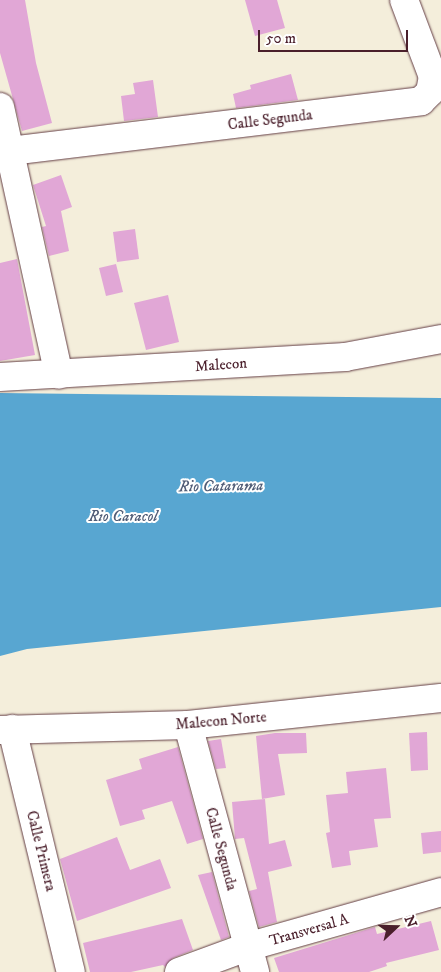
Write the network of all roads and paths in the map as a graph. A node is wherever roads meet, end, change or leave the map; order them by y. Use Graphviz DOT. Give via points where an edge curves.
graph roads {
  1 [pos="404,0"];
  2 [pos="0,107"];
  3 [pos="10,151"];
  4 [pos="441,339"];
  5 [pos="59,375"];
  6 [pos="0,377"];
  7 [pos="441,698"];
  8 [pos="188,725"];
  9 [pos="6,729"];
  10 [pos="441,892"];
  11 [pos="251,960"];
  12 [pos="71,972"];
  13 [pos="179,972"];
  1 -- 3 [label="street, Calle Segunda" via="433,77 430,92 421,101"];
  2 -- 3 [label="street"];
  3 -- 5 [label="street"];
  4 -- 5 [label="street, Malecon" via="345,357"];
  5 -- 6 [label="street, Malecon"];
  7 -- 8 [label="street, Malecon Norte"];
  8 -- 9 [label="street, Malecon Norte"];
  8 -- 11 [label="street, Calle Segunda"];
  9 -- 12 [label="street, Calle Primera"];
  10 -- 11 [label="street, Transversal A"];
  11 -- 13 [label="street, Transversal A"];
}
